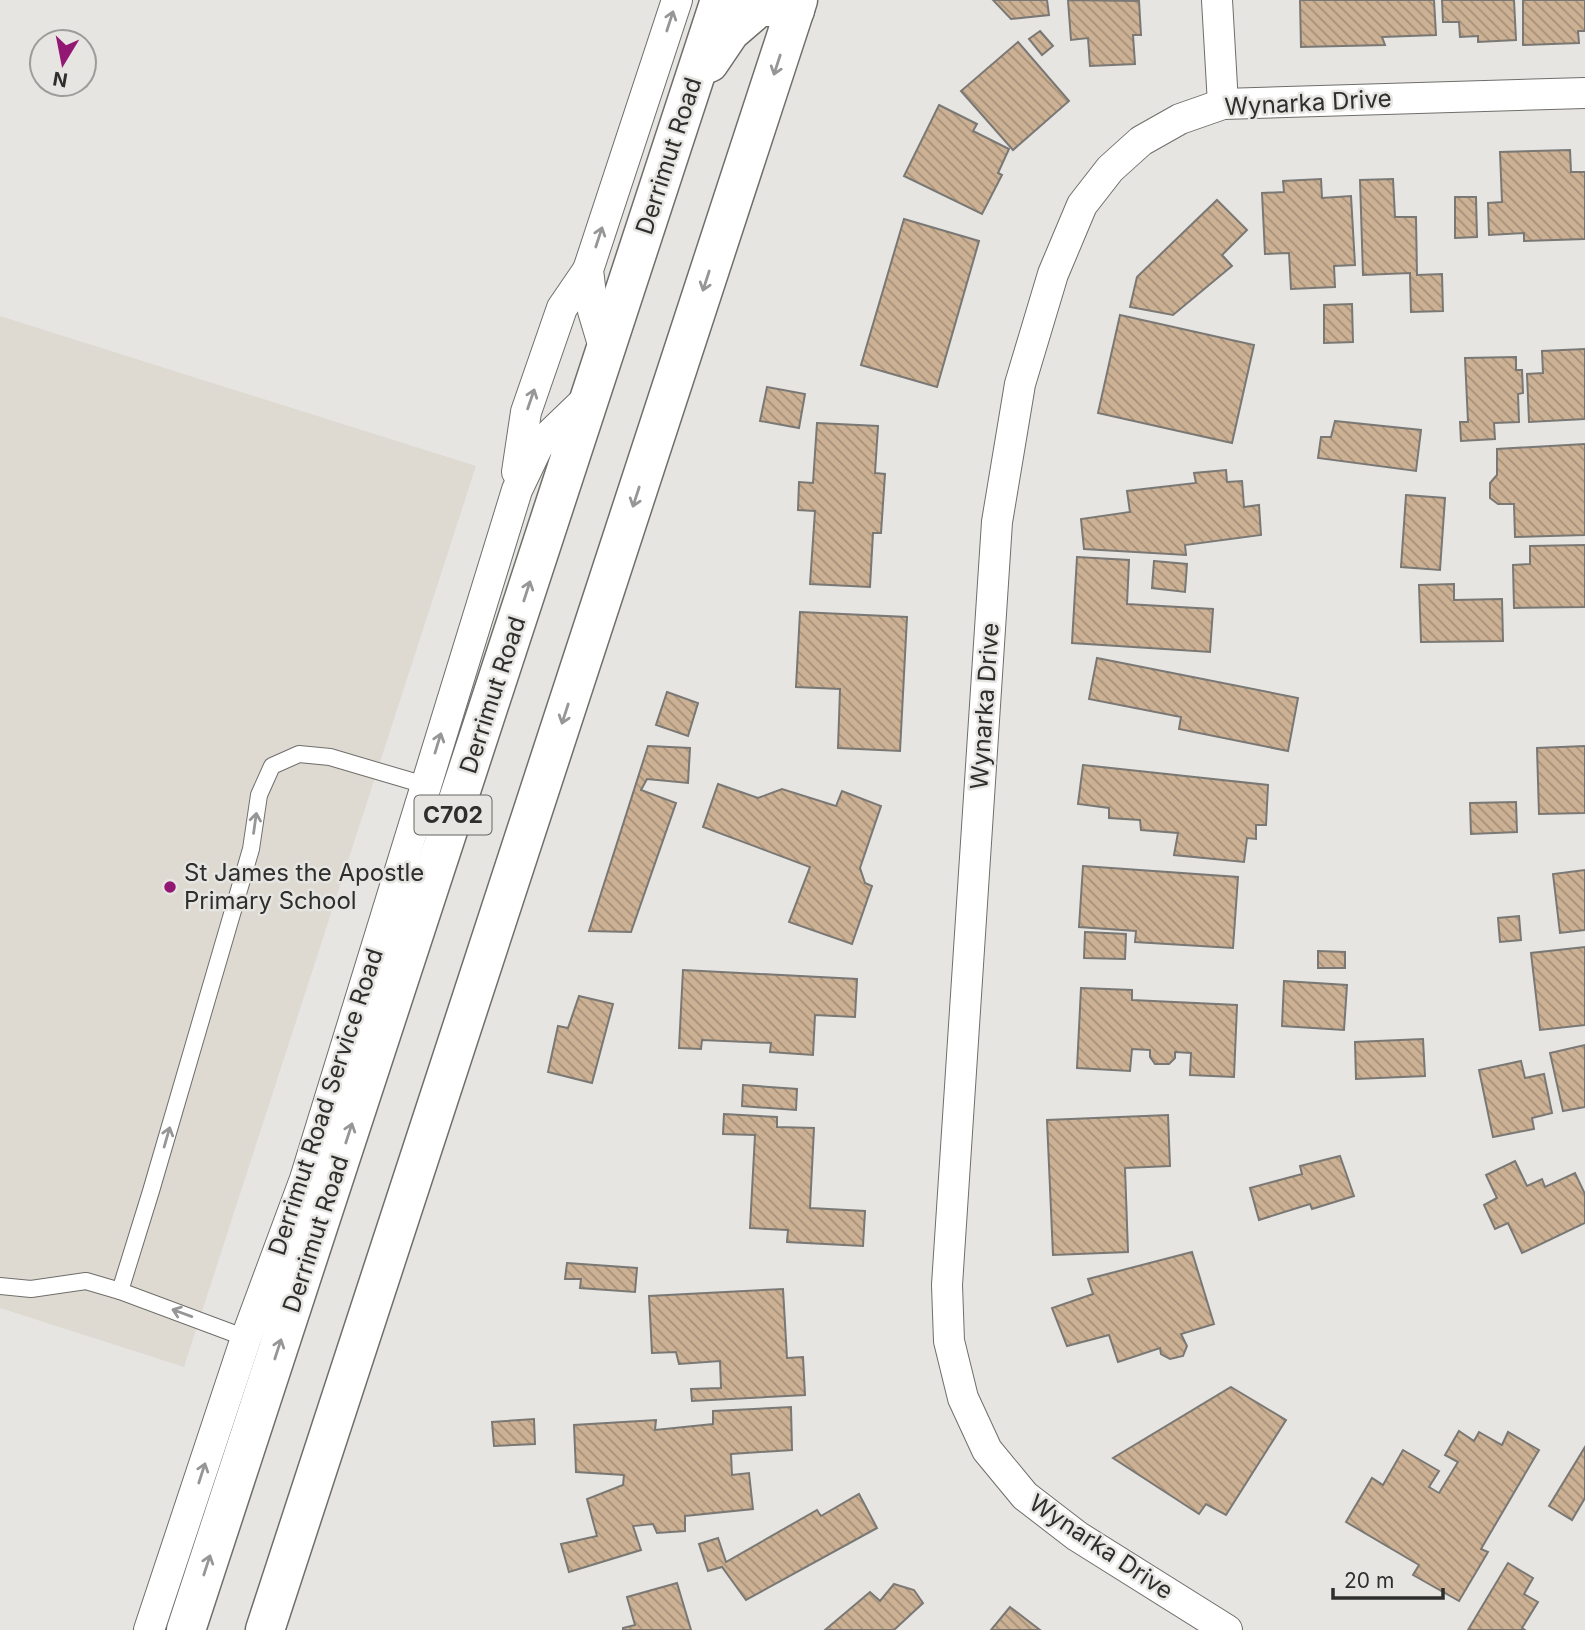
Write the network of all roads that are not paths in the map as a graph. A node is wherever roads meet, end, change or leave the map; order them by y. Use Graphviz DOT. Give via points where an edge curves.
graph roads {
  1 [pos="677,0"];
  2 [pos="720,0"];
  3 [pos="1217,0"];
  4 [pos="797,5"];
  5 [pos="691,91"];
  6 [pos="1585,93"];
  7 [pos="1223,104"];
  8 [pos="588,270"];
  9 [pos="605,351"];
  10 [pos="590,396"];
  11 [pos="517,490"];
  12 [pos="425,785"];
  13 [pos="0,1286"];
  14 [pos="120,1290"];
  15 [pos="246,1338"];
  16 [pos="149,1630"];
  17 [pos="186,1630"];
  18 [pos="265,1630"];
  19 [pos="1227,1630"];
  8 -- 1 [label="street, Derrimut Road Service Road, one-way"];
  2 -- 5 [label="highway, Derrimut Road / C702"];
  3 -- 7 [label="street"];
  4 -- 5 [label="highway" via="760,6 730,32"];
  4 -- 18 [label="highway, C702, one-way"];
  5 -- 9 [label="highway, Derrimut Road / C702"];
  6 -- 7 [label="street, Wynarka Drive"];
  7 -- 19 [label="street, Wynarka Drive" via="1180,119 1141,141 1110,169 1082,205 1053,274 1020,384 996,522 947,1285 949,1341 960,1387 987,1450 1025,1496 1077,1536"];
  8 -- 9 [label="street, Derrimut Road Service Road" via="593,311"];
  11 -- 8 [label="street, Derrimut Road Service Road, one-way" via="526,412 562,308"];
  9 -- 10 [label="highway, Derrimut Road / C702"];
  10 -- 11 [label="street, Derrimut Road Service Road" via="538,446"];
  17 -- 10 [label="highway, Derrimut Road / C702, one-way"];
  12 -- 11 [label="street, Derrimut Road Service Road, one-way"];
  14 -- 12 [label="lane, one-way" via="251,849 259,795 272,766 299,754 330,757"];
  12 -- 15 [label="street, Derrimut Road Service Road" via="305,1179"];
  13 -- 14 [label="lane" via="31,1289 86,1282"];
  15 -- 14 [label="lane, one-way"];
  16 -- 15 [label="street, Derrimut Road Service Road, one-way"];
}
